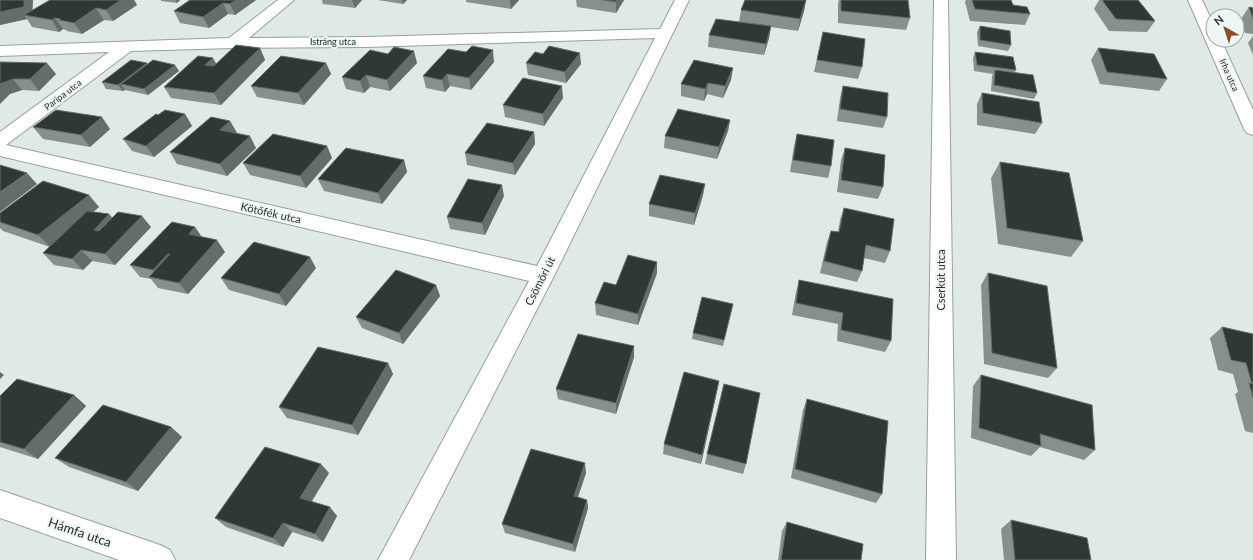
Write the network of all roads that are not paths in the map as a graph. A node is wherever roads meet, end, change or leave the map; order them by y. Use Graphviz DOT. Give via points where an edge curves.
graph roads {
  1 [pos="287,0"];
  2 [pos="682,0"];
  3 [pos="941,0"];
  4 [pos="1195,0"];
  5 [pos="666,32"];
  6 [pos="233,43"];
  7 [pos="126,48"];
  8 [pos="0,52"];
  9 [pos="1253,129"];
  10 [pos="0,141"];
  11 [pos="0,150"];
  12 [pos="543,276"];
  13 [pos="0,504"];
  14 [pos="160,560"];
  15 [pos="393,560"];
  16 [pos="941,560"];
  1 -- 6 [label="street"];
  2 -- 5 [label="street, Csömöri út"];
  3 -- 16 [label="street, Cserkút utca"];
  4 -- 9 [label="street, Irha utca"];
  5 -- 6 [label="street, Istráng utca" via="366,42"];
  5 -- 12 [label="street, Csömöri út"];
  6 -- 7 [label="street, Istráng utca"];
  7 -- 8 [label="street, Istráng utca"];
  7 -- 10 [label="street, Paripa utca"];
  11 -- 12 [label="street, Kötőfék utca"];
  12 -- 15 [label="street, Csömöri út"];
  13 -- 14 [label="street, Hámfa utca"];
}
